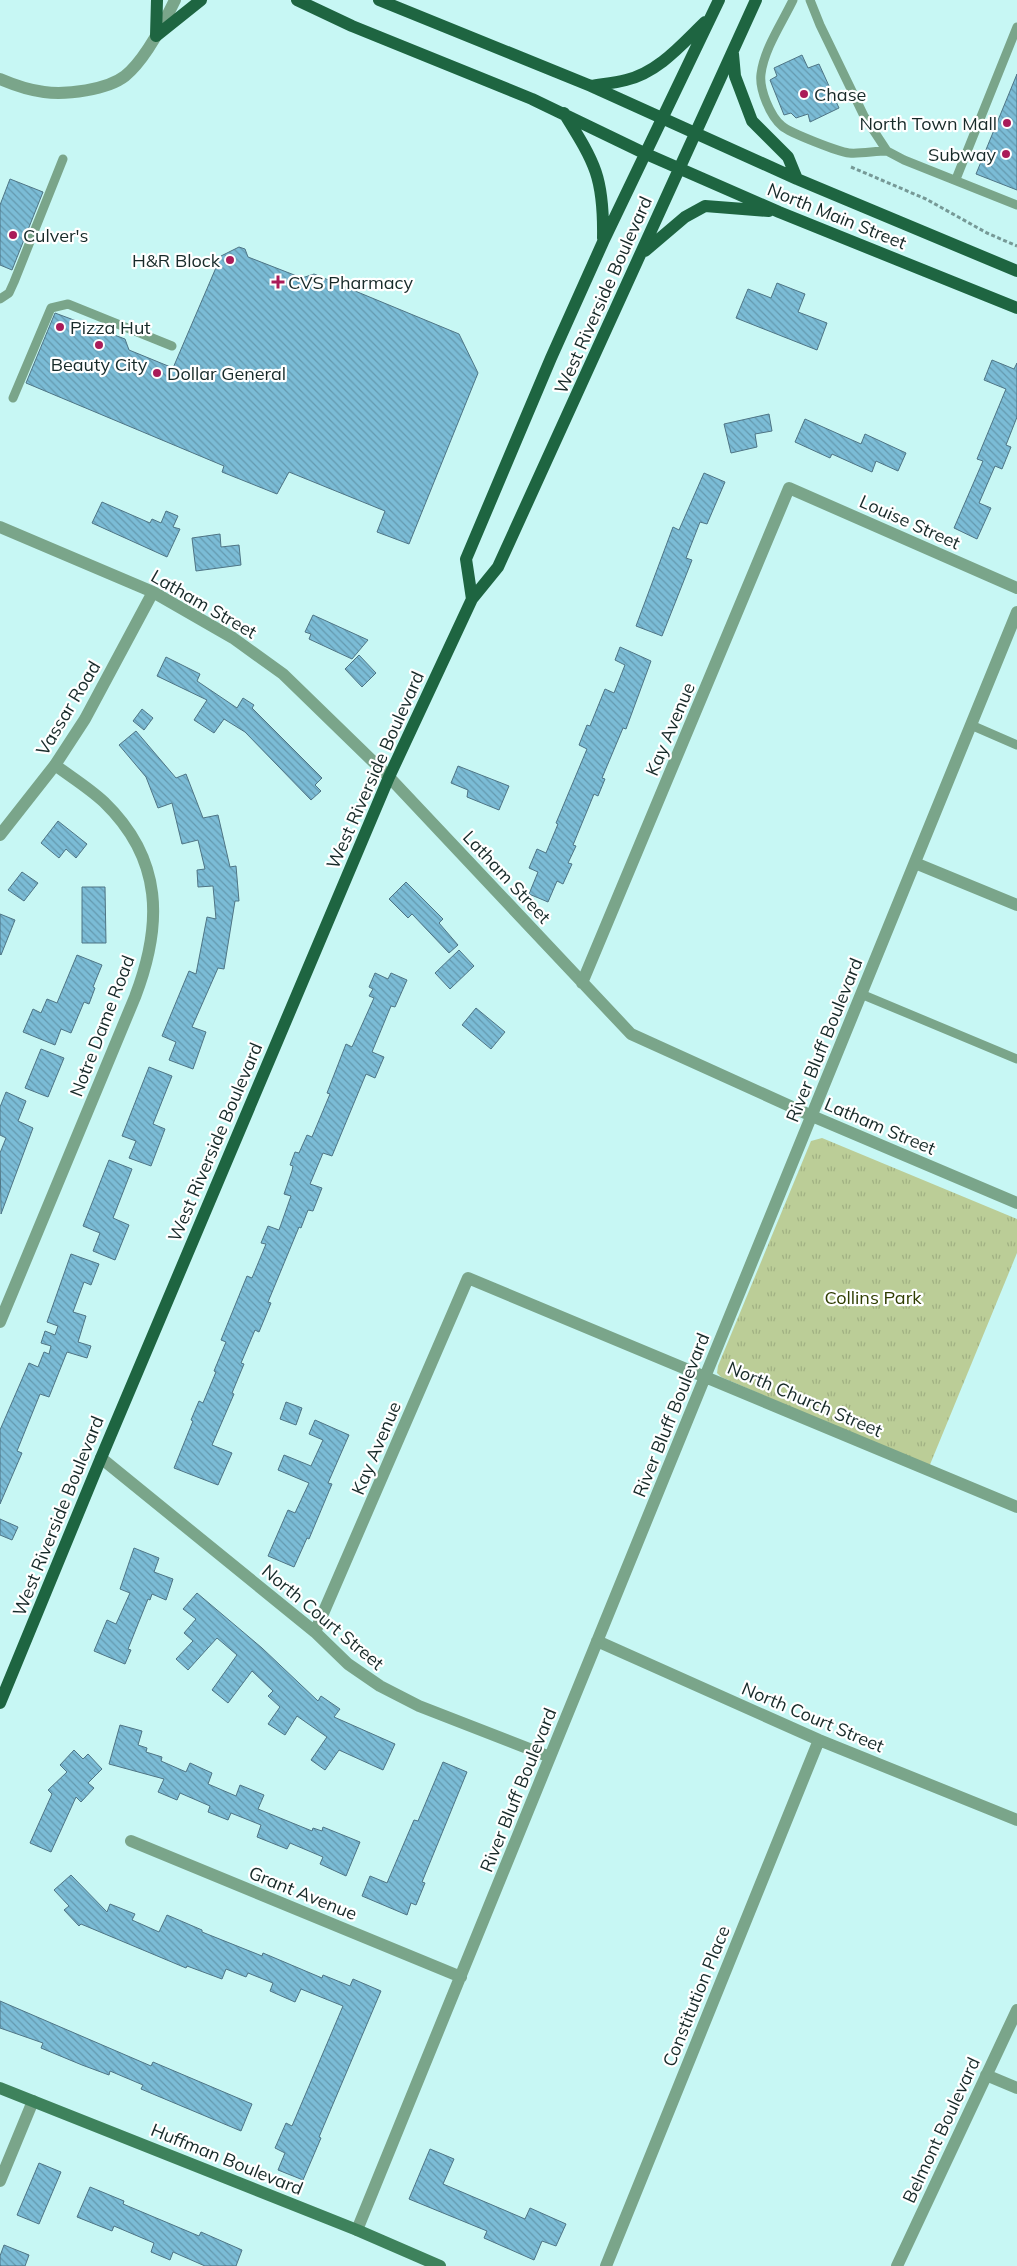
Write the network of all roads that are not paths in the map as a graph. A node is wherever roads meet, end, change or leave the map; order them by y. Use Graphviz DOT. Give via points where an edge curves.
graph roads {
  1 [pos="157,0"];
  2 [pos="175,0"];
  3 [pos="201,0"];
  4 [pos="297,0"];
  5 [pos="379,0"];
  6 [pos="719,0"];
  7 [pos="756,0"];
  8 [pos="793,0"];
  9 [pos="810,0"];
  10 [pos="712,15"];
  11 [pos="1017,27"];
  12 [pos="156,36"];
  13 [pos="733,52"];
  14 [pos="0,80"];
  15 [pos="591,86"];
  16 [pos="564,113"];
  17 [pos="662,118"];
  18 [pos="696,133"];
  19 [pos="887,150"];
  20 [pos="644,153"];
  21 [pos="63,159"];
  22 [pos="679,168"];
  23 [pos="796,179"];
  24 [pos="956,179"];
  25 [pos="1017,205"];
  26 [pos="779,212"];
  27 [pos="603,242"];
  28 [pos="641,254"];
  29 [pos="1017,271"];
  30 [pos="0,299"];
  31 [pos="1017,308"];
  32 [pos="172,346"];
  33 [pos="13,398"];
  34 [pos="790,488"];
  35 [pos="0,527"];
  36 [pos="1017,588"];
  37 [pos="153,592"];
  38 [pos="472,599"];
  39 [pos="1017,612"];
  40 [pos="971,725"];
  41 [pos="1017,745"];
  42 [pos="55,765"];
  43 [pos="389,777"];
  44 [pos="0,835"];
  45 [pos="915,863"];
  46 [pos="1017,905"];
  47 [pos="582,983"];
  48 [pos="861,994"];
  49 [pos="1017,1059"];
  50 [pos="812,1116"];
  51 [pos="1017,1203"];
  52 [pos="468,1278"];
  53 [pos="0,1322"];
  54 [pos="706,1376"];
  55 [pos="101,1458"];
  56 [pos="1017,1507"];
  57 [pos="315,1632"];
  58 [pos="597,1642"];
  59 [pos="0,1703"];
  60 [pos="819,1740"];
  61 [pos="550,1757"];
  62 [pos="1017,1820"];
  63 [pos="131,1841"];
  64 [pos="461,1976"];
  65 [pos="1017,2010"];
  66 [pos="986,2075"];
  67 [pos="0,2088"];
  68 [pos="1017,2088"];
  69 [pos="33,2100"];
  70 [pos="0,2181"];
  71 [pos="358,2230"];
  72 [pos="440,2266"];
  73 [pos="606,2266"];
  74 [pos="897,2266"];
  1 -- 12 [label="main road"];
  2 -- 12 [label="street"];
  3 -- 12 [label="main road"];
  4 -- 16 [label="main road, North Main Street" via="352,26"];
  5 -- 15 [label="main road, North Main Street"];
  6 -- 10 [label="main road, West Riverside Boulevard"];
  7 -- 13 [label="main road, West Riverside Boulevard"];
  8 -- 19 [label="lane" via="768,52 761,75 770,110 782,126 848,153"];
  9 -- 19 [label="lane" via="864,116"];
  10 -- 15 [label="main road" via="670,56 645,73 627,80"];
  10 -- 17 [label="main road, West Riverside Boulevard"];
  11 -- 24 [label="lane"];
  12 -- 14 [label="street" via="126,76 100,88 45,92"];
  13 -- 18 [label="main road, West Riverside Boulevard"];
  13 -- 23 [label="main road" via="735,76 752,121 788,157"];
  15 -- 17 [label="main road, North Main Street"];
  16 -- 20 [label="main road, North Main Street"];
  16 -- 27 [label="main road" via="597,172 602,192"];
  17 -- 18 [label="main road, North Main Street"];
  17 -- 20 [label="main road, West Riverside Boulevard"];
  18 -- 22 [label="main road, West Riverside Boulevard"];
  18 -- 23 [label="main road, North Main Street"];
  19 -- 24 [label="lane" via="904,160"];
  20 -- 22 [label="main road, North Main Street"];
  20 -- 27 [label="main road, West Riverside Boulevard"];
  21 -- 30 [label="lane" via="14,282 9,293"];
  22 -- 26 [label="main road, North Main Street"];
  22 -- 28 [label="main road, West Riverside Boulevard"];
  23 -- 29 [label="main road, North Main Street"];
  24 -- 25 [label="lane"];
  26 -- 28 [label="main road" via="705,206 685,217"];
  26 -- 31 [label="main road, North Main Street"];
  27 -- 38 [label="main road, West Riverside Boulevard" via="466,559"];
  28 -- 38 [label="main road, West Riverside Boulevard" via="498,567"];
  32 -- 33 [label="lane" via="68,304 50,308"];
  34 -- 36 [label="street, Louise Street"];
  34 -- 47 [label="street, Kay Avenue"];
  35 -- 37 [label="street, Latham Street"];
  37 -- 42 [label="street, Vassar Road" via="85,719"];
  37 -- 43 [label="street, Latham Street" via="233,638 283,674"];
  38 -- 43 [label="main road, West Riverside Boulevard"];
  39 -- 40 [label="street, River Bluff Boulevard"];
  40 -- 41 [label="lane"];
  40 -- 45 [label="street, River Bluff Boulevard"];
  42 -- 44 [label="street, Vassar Road"];
  42 -- 53 [label="street, Notre Dame Road" via="103,801 126,826 150,878 155,909 153,939 145,972"];
  43 -- 47 [label="street, Latham Street"];
  43 -- 55 [label="main road, West Riverside Boulevard"];
  45 -- 46 [label="street"];
  45 -- 48 [label="street, River Bluff Boulevard"];
  47 -- 50 [label="street, Latham Street" via="631,1034"];
  48 -- 49 [label="lane"];
  48 -- 50 [label="street, River Bluff Boulevard"];
  50 -- 51 [label="street, Latham Street"];
  50 -- 54 [label="street, River Bluff Boulevard"];
  52 -- 54 [label="street, North Church Street"];
  52 -- 57 [label="street, Kay Avenue"];
  54 -- 56 [label="street, North Church Street"];
  54 -- 58 [label="street, River Bluff Boulevard"];
  55 -- 57 [label="street, North Court Street"];
  55 -- 59 [label="main road, West Riverside Boulevard"];
  57 -- 61 [label="street, North Court Street" via="348,1664 380,1686 419,1706"];
  58 -- 60 [label="street, North Court Street"];
  58 -- 61 [label="street, River Bluff Boulevard"];
  60 -- 62 [label="street, North Court Street"];
  60 -- 73 [label="street, Constitution Place"];
  61 -- 64 [label="street, River Bluff Boulevard"];
  63 -- 64 [label="street, Grant Avenue"];
  64 -- 71 [label="street, River Bluff Boulevard"];
  65 -- 66 [label="street, Belmont Boulevard"];
  66 -- 68 [label="street"];
  66 -- 74 [label="street, Belmont Boulevard"];
  67 -- 69 [label="street, Huffman Boulevard"];
  69 -- 70 [label="street"];
  69 -- 71 [label="street, Huffman Boulevard"];
  71 -- 72 [label="street, Huffman Boulevard"];
}
